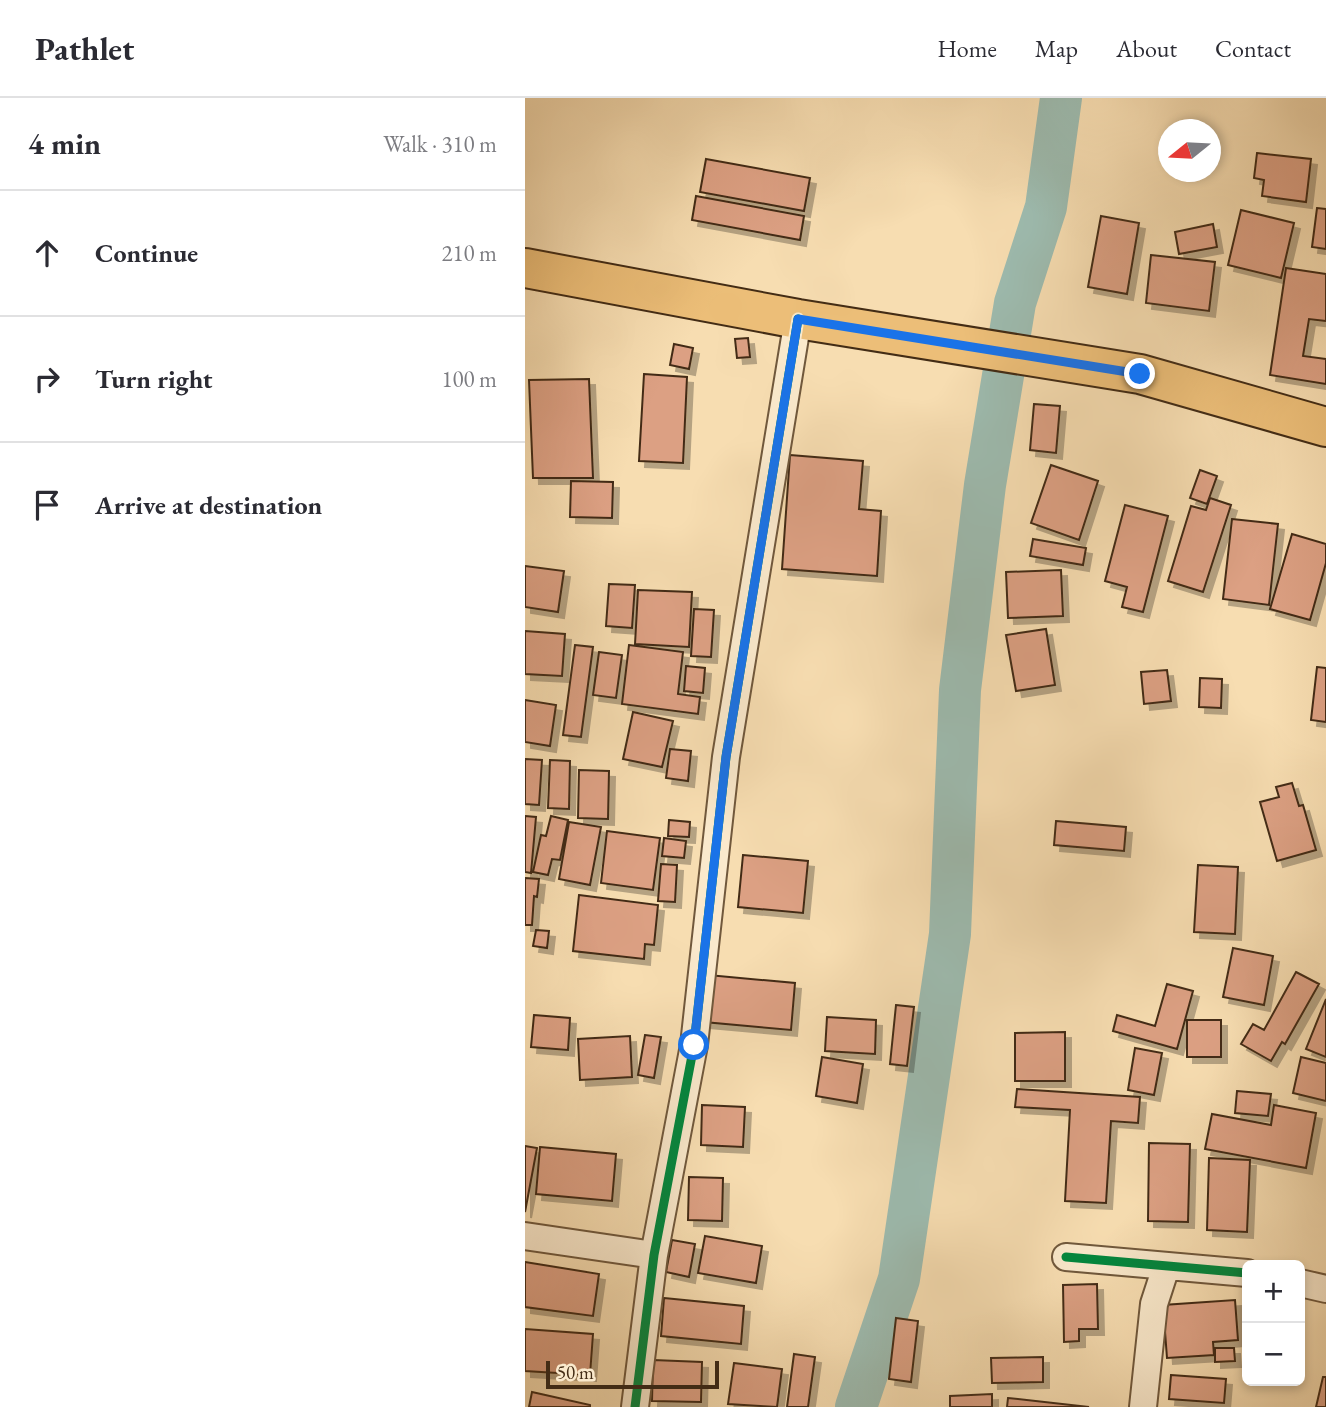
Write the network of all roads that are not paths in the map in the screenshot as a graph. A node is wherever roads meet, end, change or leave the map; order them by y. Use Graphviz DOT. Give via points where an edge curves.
graph roads {
  1 [pos="525,268"];
  2 [pos="798,319"];
  3 [pos="1326,426"];
  4 [pos="525,1236"];
  5 [pos="654,1255"];
  6 [pos="1066,1257"];
  7 [pos="1166,1268"];
  8 [pos="1242,1273"];
  9 [pos="1305,1284"];
  10 [pos="1326,1289"];
  11 [pos="635,1407"];
  12 [pos="1143,1407"];
  1 -- 2 [label="main road"];
  2 -- 3 [label="main road" via="1140,374"];
  2 -- 5 [label="street" via="726,757 694,1045"];
  4 -- 5 [label="street"];
  5 -- 11 [label="street"];
  6 -- 7 [label="street"];
  7 -- 8 [label="street"];
  7 -- 12 [label="street" via="1154,1304"];
  9 -- 10 [label="street"];
}
